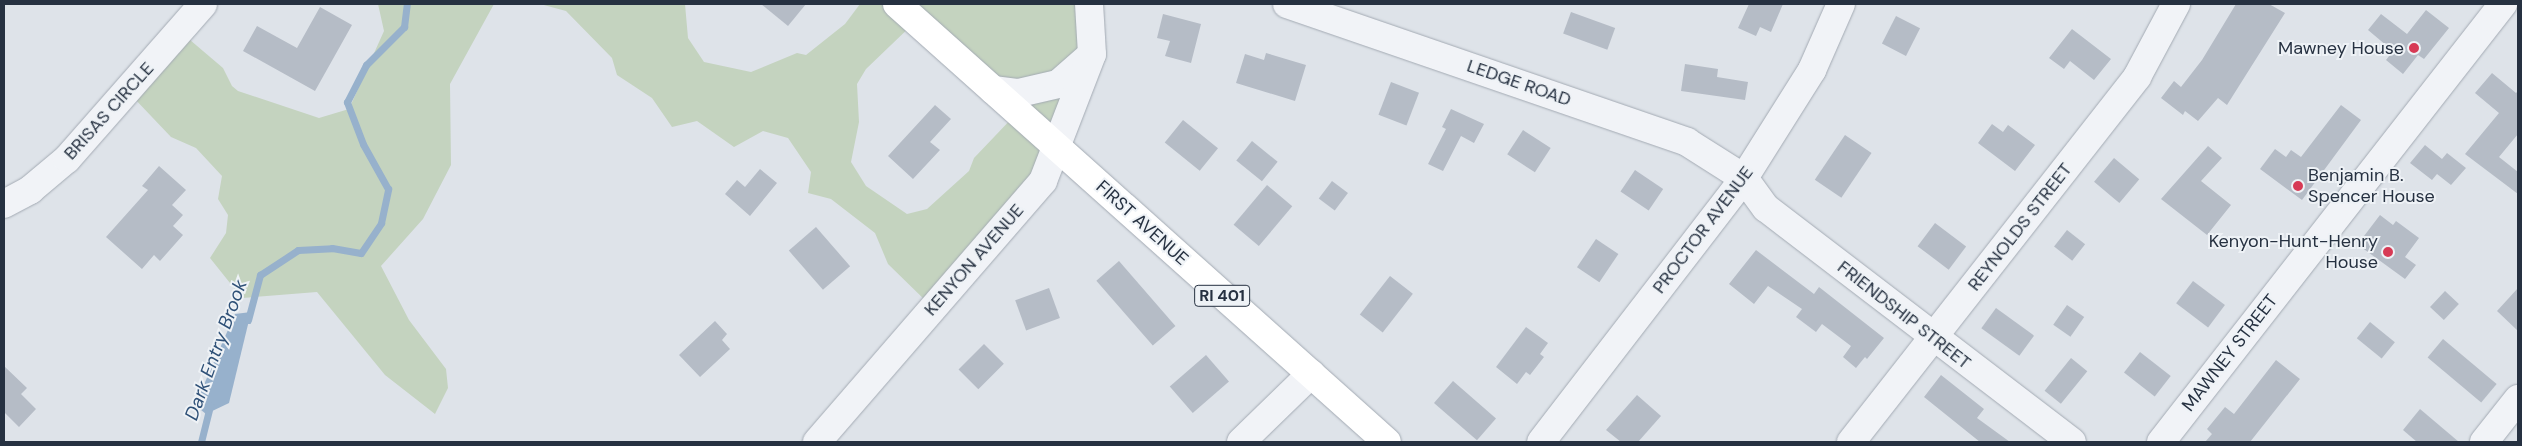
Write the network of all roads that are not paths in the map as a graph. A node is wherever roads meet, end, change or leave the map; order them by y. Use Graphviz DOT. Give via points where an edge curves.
graph roads {
  1 [pos="203,4"];
  2 [pos="897,4"];
  3 [pos="1089,4"];
  4 [pos="1287,4"];
  5 [pos="1841,4"];
  6 [pos="2176,4"];
  7 [pos="2503,4"];
  8 [pos="1092,54"];
  9 [pos="992,90"];
  10 [pos="1058,148"];
  11 [pos="1744,178"];
  12 [pos="4,204"];
  13 [pos="1933,338"];
  14 [pos="1311,374"];
  15 [pos="2518,399"];
  16 [pos="817,442"];
  17 [pos="1242,442"];
  18 [pos="1387,442"];
  19 [pos="1541,442"];
  20 [pos="1851,442"];
  21 [pos="2072,442"];
  22 [pos="2161,442"];
  23 [pos="2484,442"];
  1 -- 12 [label="street, BRISAS CIRCLE" via="67,159 30,190"];
  2 -- 9 [label="main road, FIRST AVENUE / RI 401"];
  3 -- 8 [label="street, KENYON AVENUE"];
  4 -- 11 [label="street, LEDGE ROAD" via="1687,142"];
  5 -- 11 [label="street, PROCTOR AVENUE" via="1812,70"];
  6 -- 13 [label="street, REYNOLDS STREET" via="2137,77"];
  7 -- 22 [label="street, MAWNEY STREET"];
  8 -- 9 [label="street" via="1058,84 1019,93"];
  8 -- 10 [label="street, KENYON AVENUE"];
  9 -- 10 [label="main road, FIRST AVENUE / RI 401"];
  10 -- 14 [label="main road, FIRST AVENUE / RI 401"];
  10 -- 16 [label="street, KENYON AVENUE" via="1043,181 1028,200"];
  11 -- 13 [label="street, FRIENDSHIP STREET" via="1766,208"];
  11 -- 19 [label="street, PROCTOR AVENUE"];
  13 -- 20 [label="street, REYNOLDS STREET"];
  13 -- 21 [label="street, FRIENDSHIP STREET"];
  14 -- 17 [label="street"];
  14 -- 18 [label="main road, FIRST AVENUE / RI 401"];
  15 -- 23 [label="street"];
}
